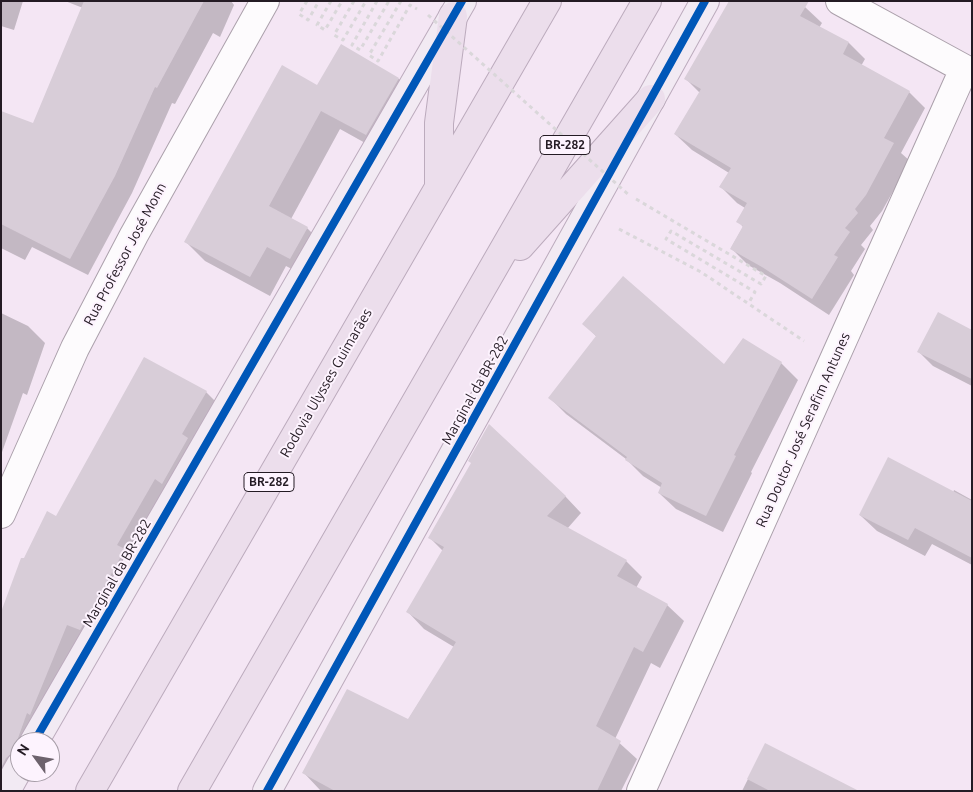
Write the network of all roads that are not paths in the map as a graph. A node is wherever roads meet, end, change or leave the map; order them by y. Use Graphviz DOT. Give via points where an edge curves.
graph roads {
  1 [pos="265,1"];
  2 [pos="547,1"];
  3 [pos="647,1"];
  4 [pos="705,1"];
  5 [pos="840,1"];
  6 [pos="447,11"];
  7 [pos="968,71"];
  8 [pos="652,99"];
  9 [pos="439,189"];
  10 [pos="482,288"];
  11 [pos="1,514"];
  12 [pos="40,732"];
  13 [pos="90,791"];
  14 [pos="192,791"];
  15 [pos="266,791"];
  16 [pos="641,791"];
  1 -- 11 [label="street, Rua Professor José Monn" via="134,235 75,348"];
  2 -- 9 [label="highway, Rodovia Ulysses Guimarães / BR-282"];
  3 -- 10 [label="highway, BR-282"];
  4 -- 8 [label="main road, Marginal da BR-282"];
  5 -- 7 [label="street"];
  6 -- 9 [label="highway" via="439,123"];
  6 -- 12 [label="main road, Marginal da BR-282"];
  7 -- 16 [label="street, Rua Doutor José Serafim Antunes" via="833,361"];
  8 -- 10 [label="highway"];
  8 -- 15 [label="main road, Marginal da BR-282"];
  9 -- 13 [label="highway, Rodovia Ulysses Guimarães / BR-282"];
  10 -- 14 [label="highway, BR-282"];
}
